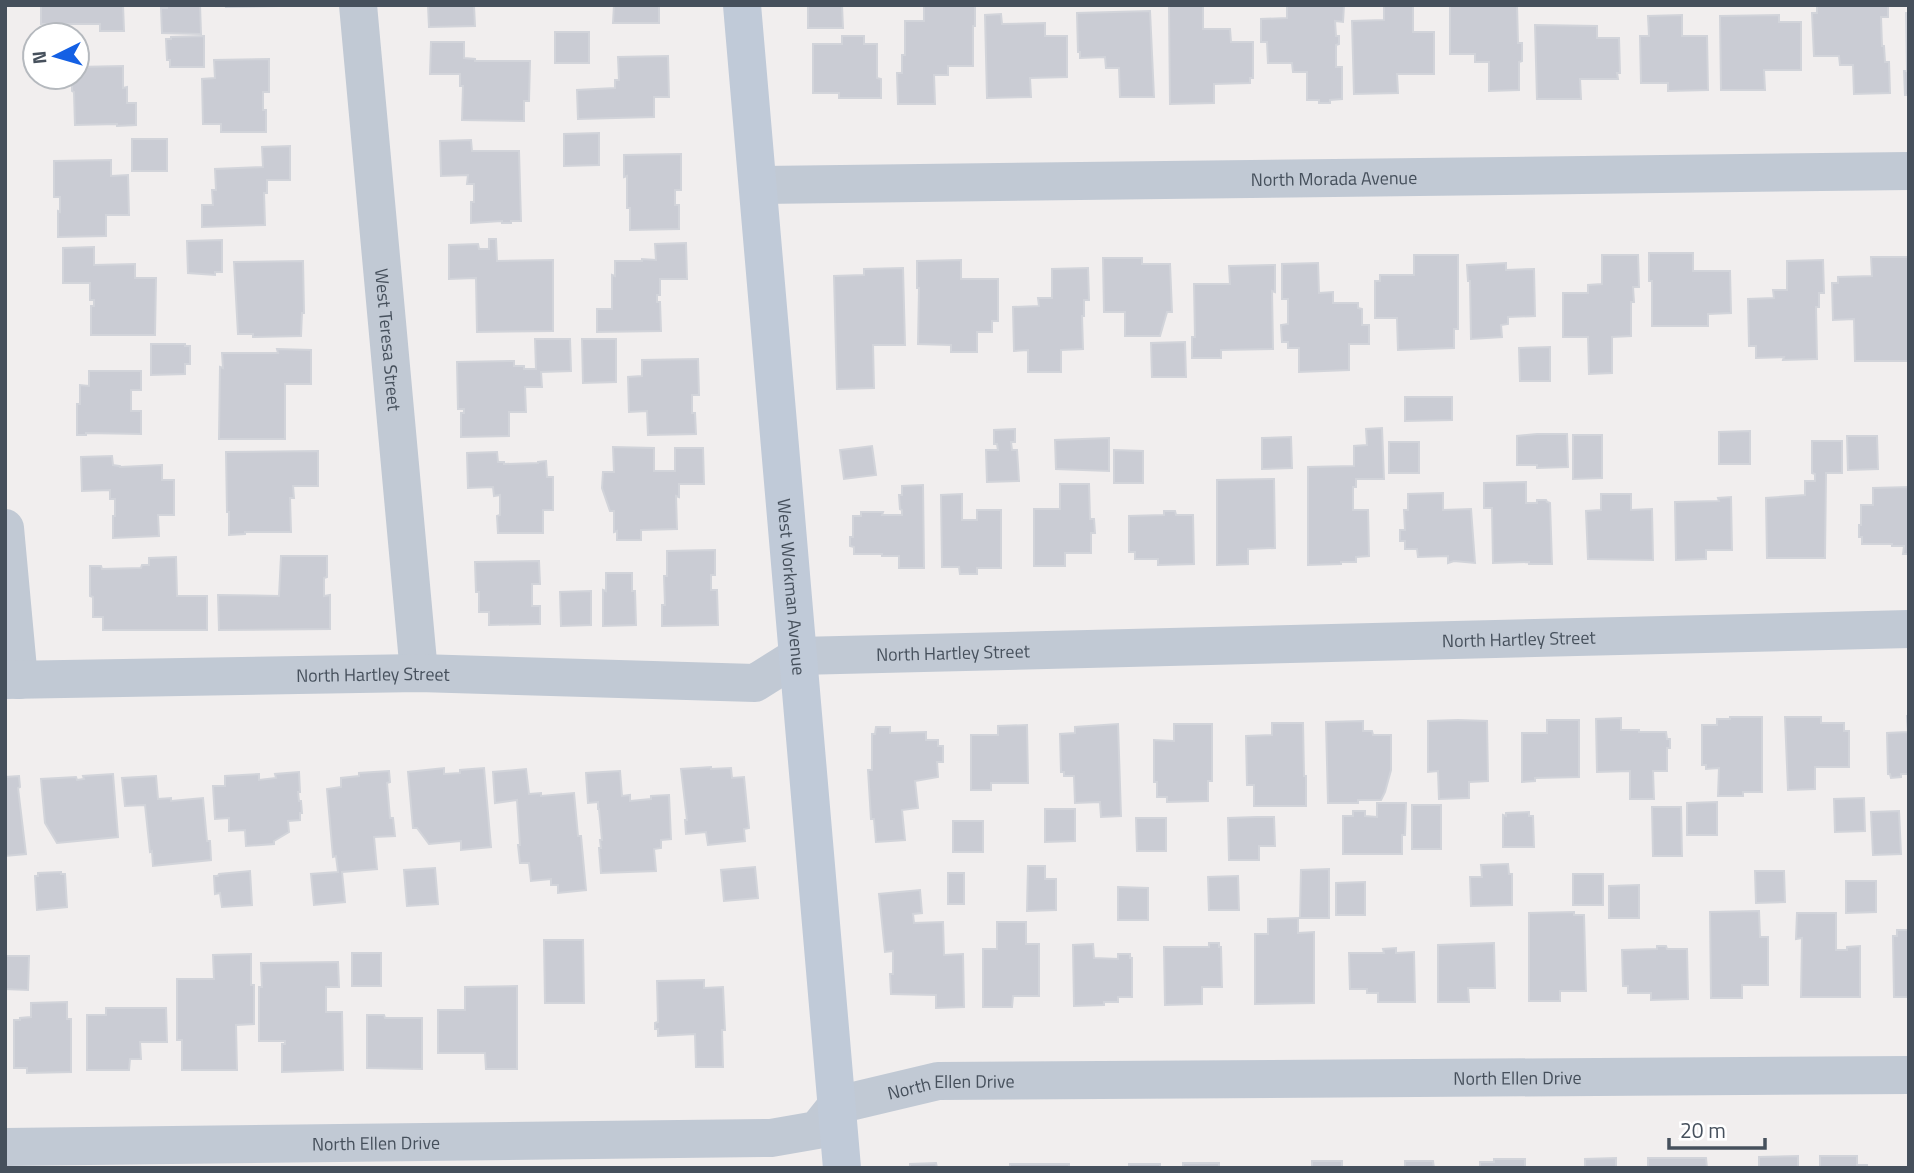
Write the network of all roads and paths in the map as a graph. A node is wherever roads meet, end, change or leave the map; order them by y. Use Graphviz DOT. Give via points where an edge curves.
graph roads {
  1 [pos="358,5"];
  2 [pos="742,5"];
  3 [pos="1909,171"];
  4 [pos="758,186"];
  5 [pos="5,528"];
  6 [pos="1909,629"];
  7 [pos="798,656"];
  8 [pos="419,673"];
  9 [pos="12,680"];
  10 [pos="1909,1075"];
  11 [pos="837,1105"];
  12 [pos="5,1147"];
  13 [pos="842,1168"];
  1 -- 8 [label="street, West Teresa Street"];
  2 -- 4 [label="street, West Workman Avenue"];
  3 -- 4 [label="street, North Morada Avenue"];
  4 -- 7 [label="street, West Workman Avenue"];
  5 -- 9 [label="street"];
  6 -- 7 [label="street, North Hartley Street"];
  7 -- 8 [label="street, North Hartley Street" via="755,683"];
  7 -- 11 [label="street, West Workman Avenue"];
  8 -- 9 [label="street, North Hartley Street"];
  10 -- 11 [label="street, North Ellen Drive" via="938,1081"];
  11 -- 12 [label="street, North Ellen Drive" via="817,1130 771,1138"];
  11 -- 13 [label="street, West Workman Avenue"];
}
